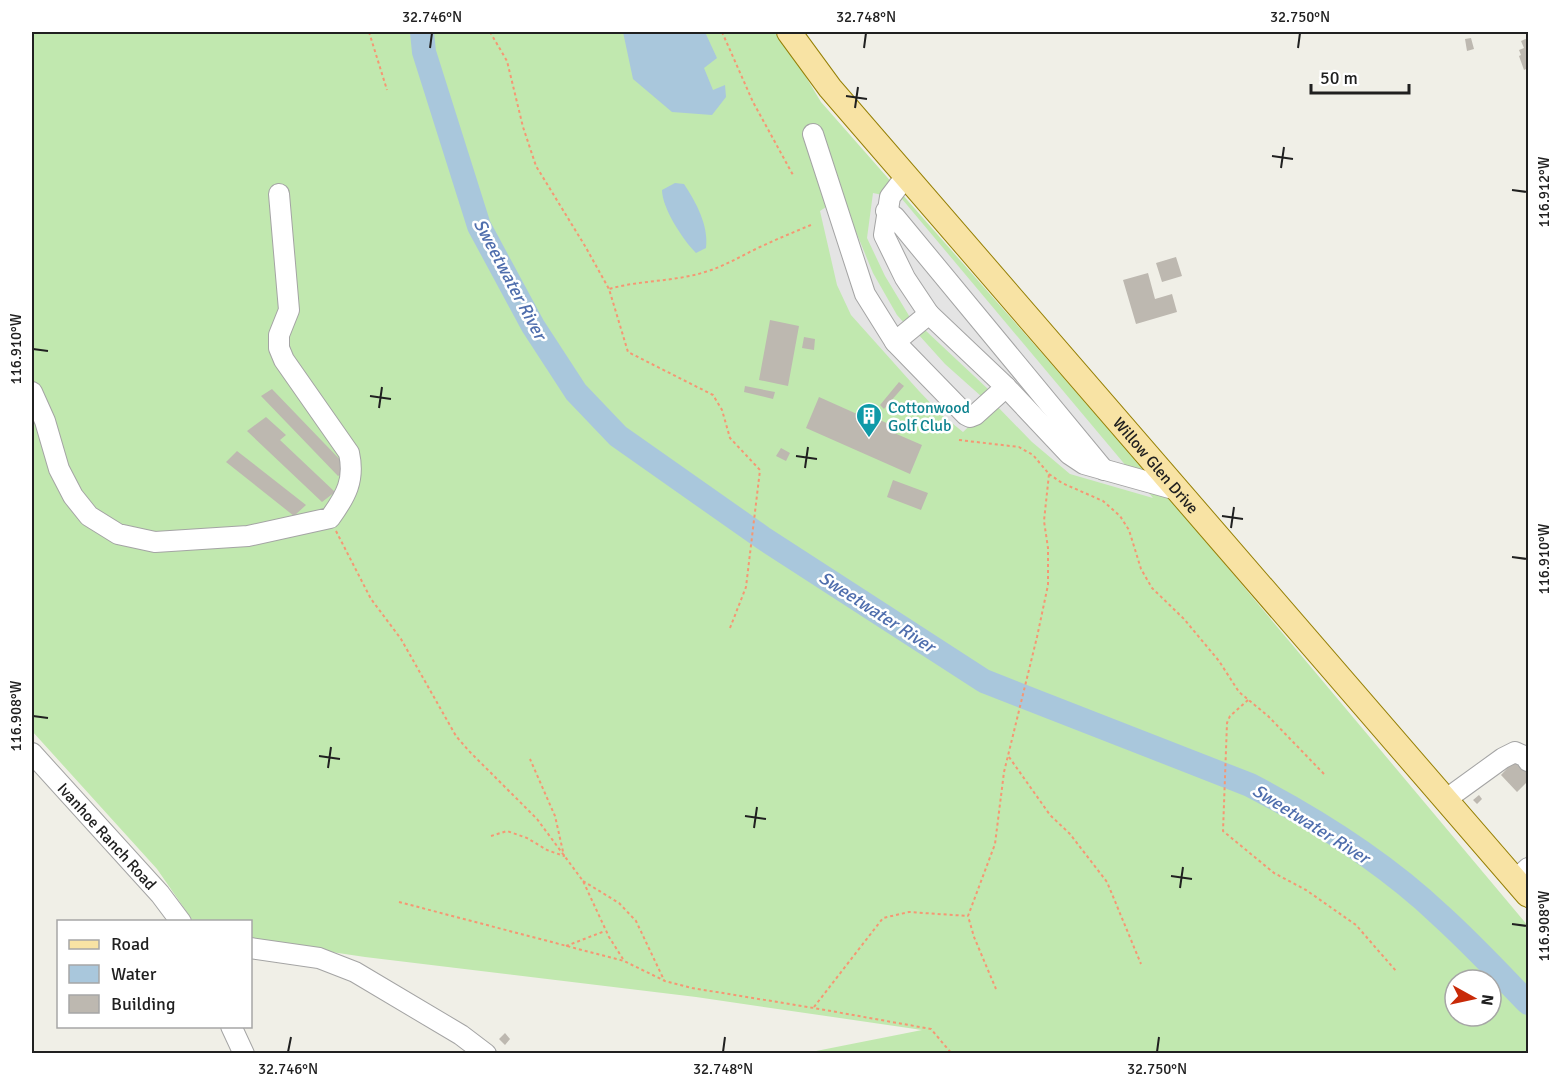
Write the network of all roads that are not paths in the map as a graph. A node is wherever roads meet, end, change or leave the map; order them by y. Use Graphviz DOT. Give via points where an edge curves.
graph roads {
  1 [pos="789,32"];
  2 [pos="813,134"];
  3 [pos="906,176"];
  4 [pos="279,194"];
  5 [pos="886,211"];
  6 [pos="929,314"];
  7 [pos="895,342"];
  8 [pos="1006,387"];
  9 [pos="32,392"];
  10 [pos="1104,470"];
  11 [pos="1177,490"];
  12 [pos="32,753"];
  13 [pos="1528,761"];
  14 [pos="1446,800"];
  15 [pos="1524,881"];
  16 [pos="180,920"];
  17 [pos="252,948"];
  18 [pos="232,1028"];
  19 [pos="244,1053"];
  20 [pos="486,1053"];
  1 -- 3 [label="main road, Willow Glen Drive" via="830,88"];
  2 -- 7 [label="street" via="865,294"];
  3 -- 5 [label="street" via="890,197"];
  3 -- 11 [label="main road, Willow Glen Drive"];
  4 -- 9 [label="street" via="289,310 279,335 279,348 349,453 351,463 348,490 330,518 248,536 155,542 118,534 89,516 73,496 59,469"];
  5 -- 6 [label="street" via="884,236"];
  5 -- 10 [label="street"];
  6 -- 7 [label="street"];
  6 -- 8 [label="street"];
  7 -- 8 [label="street" via="970,417"];
  8 -- 10 [label="street" via="1069,454 1084,465"];
  10 -- 11 [label="street"];
  11 -- 14 [label="main road, Willow Glen Drive"];
  12 -- 16 [label="street, Ivanhoe Ranch Road"];
  13 -- 14 [label="street" via="1515,752"];
  14 -- 15 [label="main road, Willow Glen Drive"];
  17 -- 20 [label="street" via="319,958 355,972"];
  18 -- 19 [label="street"];
}
